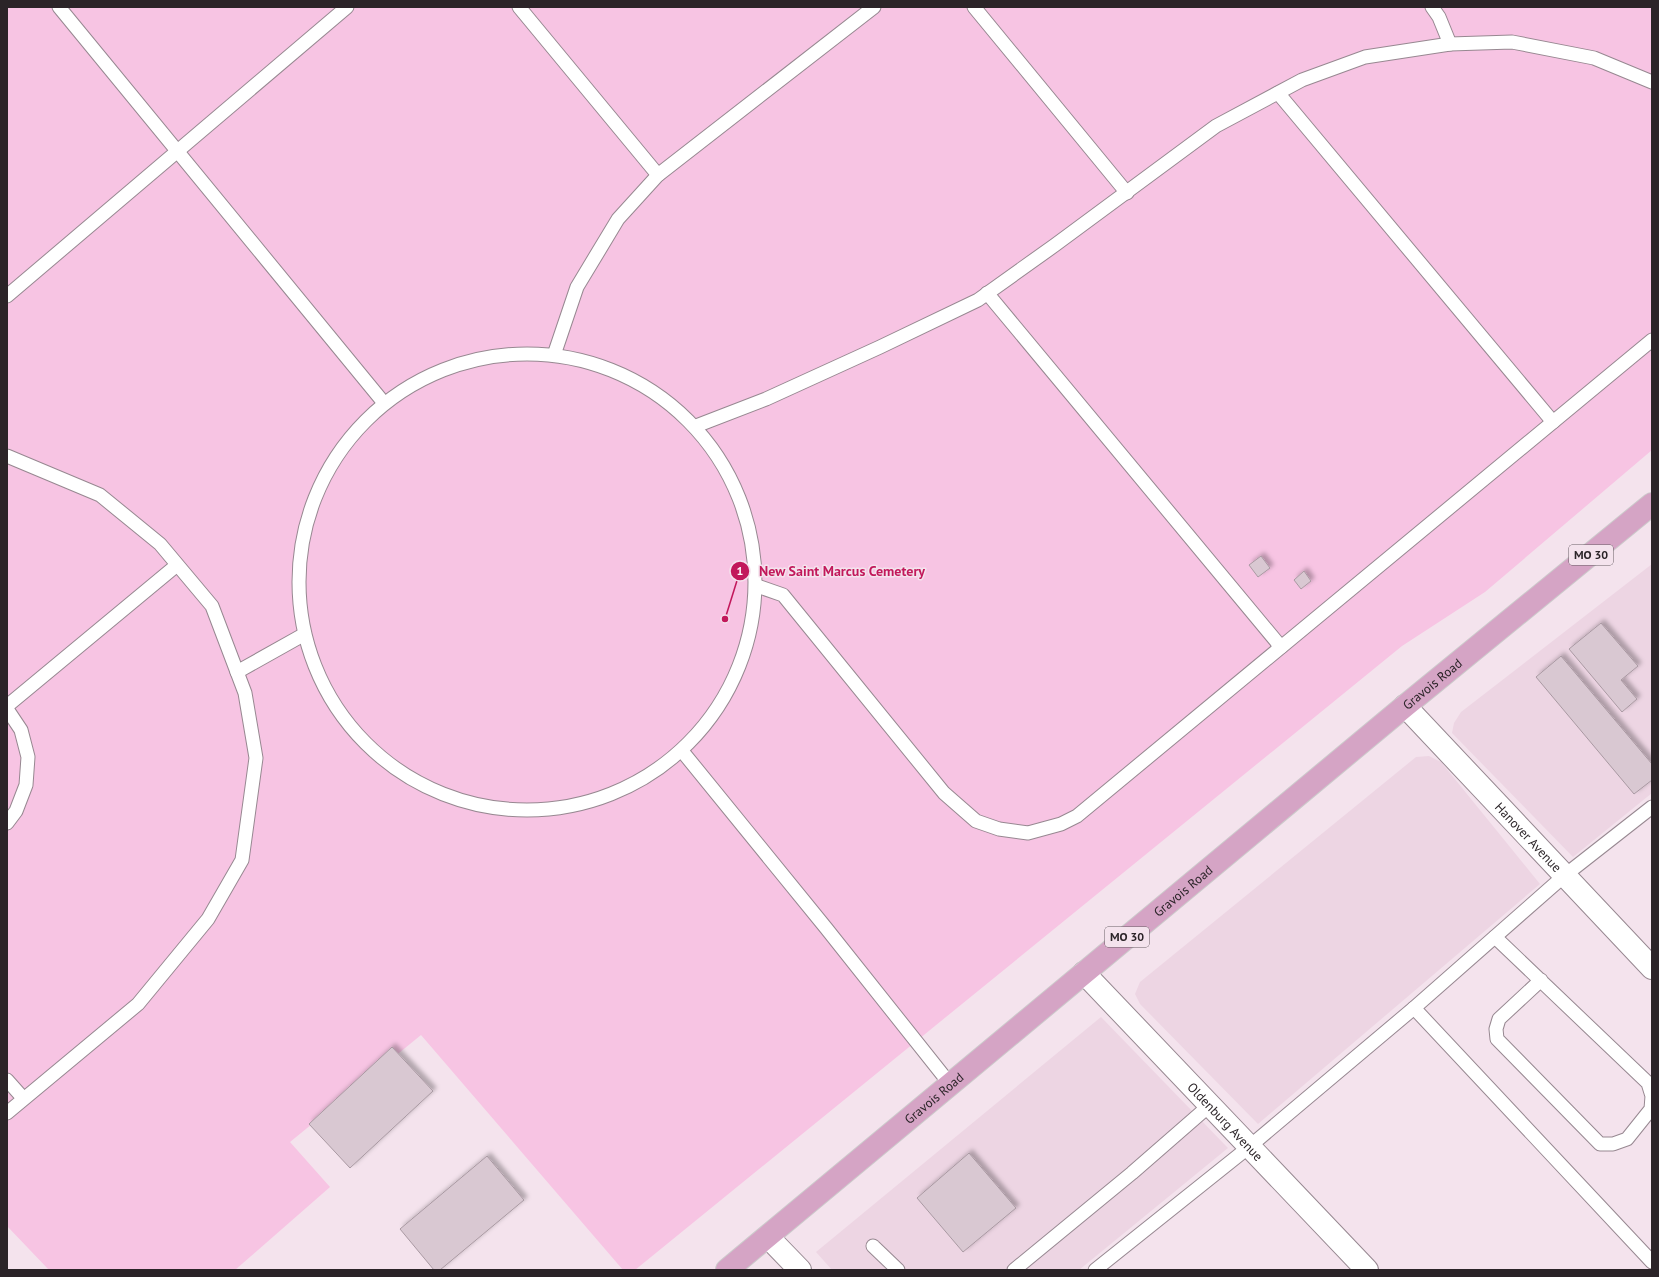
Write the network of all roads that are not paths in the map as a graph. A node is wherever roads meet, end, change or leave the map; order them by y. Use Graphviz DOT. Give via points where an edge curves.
graph roads {
  1 [pos="59,7"];
  2 [pos="347,7"];
  3 [pos="519,7"];
  4 [pos="874,7"];
  5 [pos="974,7"];
  6 [pos="1432,7"];
  7 [pos="1450,44"];
  8 [pos="1652,82"];
  9 [pos="1278,93"];
  10 [pos="178,152"];
  11 [pos="658,175"];
  12 [pos="1127,193"];
  13 [pos="987,293"];
  14 [pos="7,296"];
  15 [pos="1652,340"];
  16 [pos="554,355"];
  17 [pos="384,403"];
  18 [pos="1553,422"];
  19 [pos="696,426"];
  20 [pos="7,456"];
  21 [pos="1652,504"];
  22 [pos="177,565"];
  23 [pos="757,586"];
  24 [pos="304,635"];
  25 [pos="1281,647"];
  26 [pos="237,672"];
  27 [pos="7,706"];
  28 [pos="1405,706"];
  29 [pos="7,709"];
  30 [pos="682,751"];
  31 [pos="1652,807"];
  32 [pos="7,823"];
  33 [pos="1564,876"];
  34 [pos="1495,937"];
  35 [pos="1652,968"];
  36 [pos="1084,973"];
  37 [pos="1541,980"];
  38 [pos="1414,1008"];
  39 [pos="7,1080"];
  40 [pos="950,1084"];
  41 [pos="22,1098"];
  42 [pos="1210,1105"];
  43 [pos="7,1113"];
  44 [pos="1250,1147"];
  45 [pos="768,1237"];
  46 [pos="873,1246"];
  47 [pos="1652,1262"];
  48 [pos="727,1270"];
  49 [pos="800,1270"];
  50 [pos="898,1270"];
  51 [pos="1014,1270"];
  52 [pos="1095,1270"];
  53 [pos="1367,1270"];
  1 -- 10 [label="lane"];
  2 -- 10 [label="lane"];
  3 -- 11 [label="lane"];
  4 -- 11 [label="lane"];
  5 -- 12 [label="lane"];
  6 -- 7 [label="lane"];
  7 -- 8 [label="lane" via="1512,42 1594,58"];
  7 -- 9 [label="lane" via="1365,57 1302,80"];
  9 -- 12 [label="lane" via="1216,126"];
  9 -- 18 [label="lane"];
  10 -- 14 [label="lane"];
  10 -- 17 [label="lane"];
  11 -- 16 [label="lane" via="618,219 577,287"];
  12 -- 13 [label="lane"];
  13 -- 19 [label="lane" via="978,300 880,347"];
  13 -- 25 [label="lane"];
  15 -- 18 [label="lane"];
  16 -- 17 [label="lane" via="494,356 436,372"];
  16 -- 19 [label="lane" via="607,367 654,392"];
  17 -- 24 [label="lane" via="339,450 310,507 298,571"];
  18 -- 25 [label="lane"];
  19 -- 23 [label="lane" via="729,473 748,521"];
  20 -- 22 [label="lane" via="100,495 160,544"];
  21 -- 28 [label="main road, Gravois Road / MO 30"];
  22 -- 26 [label="lane" via="212,606"];
  22 -- 27 [label="lane"];
  23 -- 25 [label="lane" via="783,595 944,793 976,821 1000,829 1028,833 1061,824 1077,816"];
  23 -- 30 [label="lane" via="748,647 722,704"];
  24 -- 26 [label="lane"];
  24 -- 30 [label="lane" via="329,698 372,750 428,789 493,808 560,809 626,789"];
  26 -- 41 [label="lane" via="245,693 256,758 242,860 208,919 138,1004"];
  28 -- 33 [label="street, Hanover Avenue"];
  28 -- 36 [label="main road, Gravois Road / MO 30"];
  29 -- 32 [label="lane" via="20,730 28,757 26,785 16,811"];
  30 -- 40 [label="lane"];
  31 -- 33 [label="lane"];
  33 -- 34 [label="lane"];
  33 -- 35 [label="street, Hanover Avenue"];
  34 -- 37 [label="lane"];
  34 -- 38 [label="lane"];
  36 -- 40 [label="main road, Gravois Road / MO 30"];
  36 -- 42 [label="street, Oldenburg Avenue"];
  37 -- 37 [label="lane" via="1648,1083 1652,1096 1651,1109 1627,1139 1613,1144 1600,1144 1497,1039 1499,1019"];
  38 -- 44 [label="lane"];
  38 -- 47 [label="lane"];
  39 -- 41 [label="lane"];
  40 -- 45 [label="main road, Gravois Road / MO 30"];
  41 -- 43 [label="lane"];
  42 -- 44 [label="street, Oldenburg Avenue"];
  42 -- 51 [label="lane"];
  44 -- 52 [label="lane"];
  44 -- 53 [label="street, Oldenburg Avenue"];
  45 -- 48 [label="main road, Gravois Road / MO 30"];
  45 -- 49 [label="street"];
  46 -- 50 [label="lane"];
}
